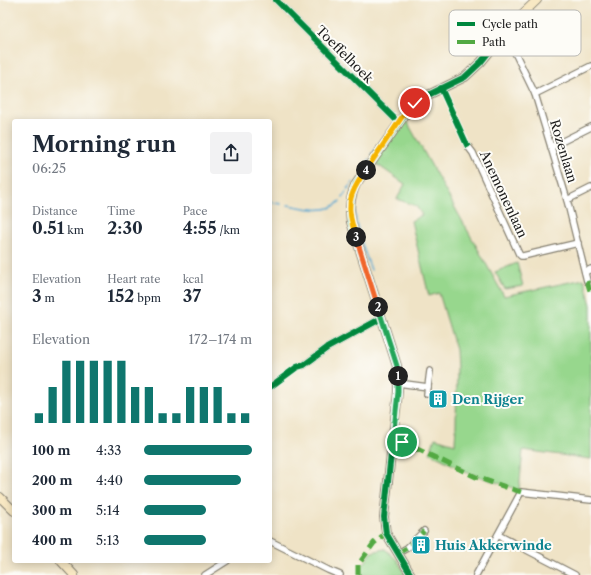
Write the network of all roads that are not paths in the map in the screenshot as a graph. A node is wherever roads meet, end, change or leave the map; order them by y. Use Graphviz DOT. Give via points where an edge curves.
graph roads {
  1 [pos="276,0"];
  2 [pos="537,0"];
  3 [pos="527,10"];
  4 [pos="486,56"];
  5 [pos="517,56"];
  6 [pos="591,66"];
  7 [pos="535,94"];
  8 [pos="398,123"];
  9 [pos="591,127"];
  10 [pos="468,145"];
  11 [pos="551,147"];
  12 [pos="591,188"];
  13 [pos="567,200"];
  14 [pos="578,243"];
  15 [pos="588,270"];
  16 [pos="587,281"];
  17 [pos="382,318"];
  18 [pos="304,364"];
  19 [pos="430,371"];
  20 [pos="398,384"];
  21 [pos="428,387"];
  22 [pos="427,394"];
  23 [pos="393,439"];
  24 [pos="415,448"];
  25 [pos="0,497"];
  26 [pos="591,500"];
  27 [pos="12,509"];
  28 [pos="424,531"];
  29 [pos="498,535"];
  30 [pos="272,542"];
  31 [pos="398,553"];
  32 [pos="63,563"];
  33 [pos="224,563"];
  34 [pos="74,575"];
  35 [pos="205,575"];
  36 [pos="340,575"];
  37 [pos="411,575"];
  38 [pos="476,575"];
  39 [pos="575,575"];
  1 -- 8 [label="street, Toeffelhoek"];
  2 -- 3 [label="street"];
  4 -- 8 [label="street" via="465,76 415,103"];
  5 -- 7 [label="street, Rozenlaan"];
  6 -- 7 [label="street"];
  7 -- 11 [label="street, Rozenlaan"];
  8 -- 17 [label="street" via="356,184 350,202 351,222"];
  9 -- 11 [label="street"];
  10 -- 14 [label="street, Anemonenlaan" via="521,256"];
  11 -- 13 [label="street, Rozenlaan"];
  12 -- 13 [label="street"];
  13 -- 14 [label="street, Rozenlaan"];
  14 -- 15 [label="street, Rozenlaan"];
  15 -- 16 [label="street, Rozenlaan"];
  17 -- 18 [label="street" via="327,348"];
  17 -- 20 [label="street" via="397,366"];
  19 -- 21 [label="street"];
  20 -- 21 [label="street"];
  20 -- 23 [label="street"];
  21 -- 22 [label="street"];
  23 -- 24 [label="street"];
  23 -- 31 [label="street" via="384,517 386,533"];
  25 -- 27 [label="street"];
  26 -- 29 [label="street" via="520,492"];
  28 -- 31 [label="street"];
  29 -- 38 [label="street"];
  29 -- 39 [label="street"];
  30 -- 36 [label="street"];
  31 -- 37 [label="street"];
  32 -- 34 [label="street"];
  33 -- 35 [label="street"];
}
